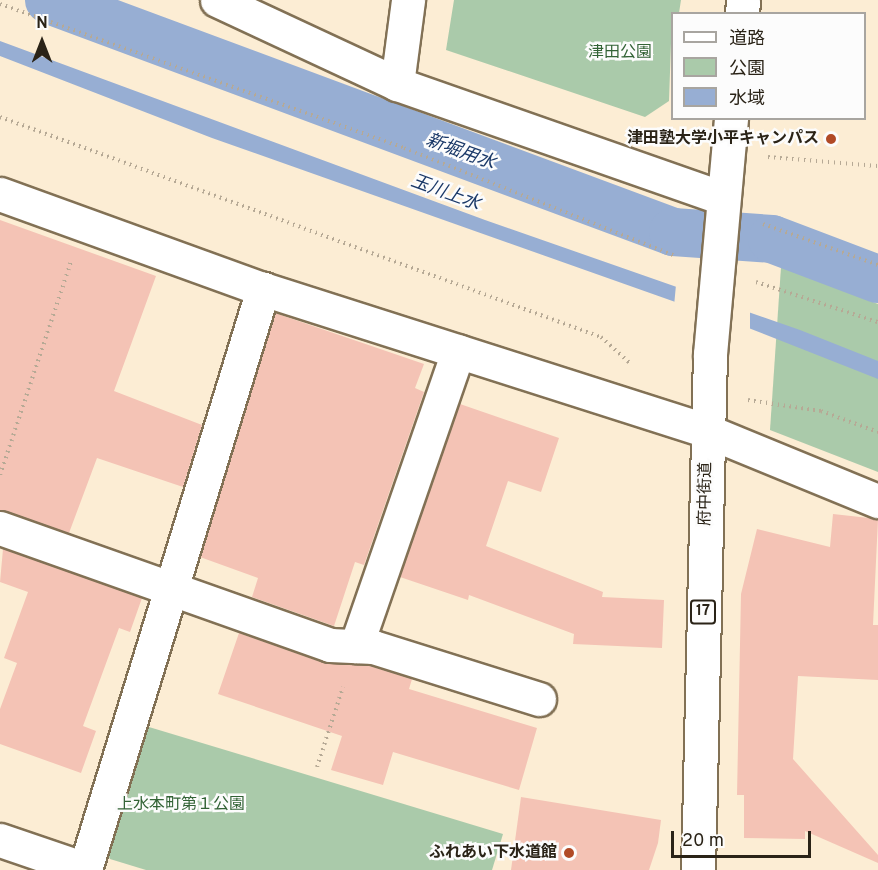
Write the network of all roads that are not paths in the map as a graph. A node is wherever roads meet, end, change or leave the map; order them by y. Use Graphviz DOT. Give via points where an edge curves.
graph roads {
  1 [pos="218,0"];
  2 [pos="408,0"];
  3 [pos="397,84"];
  4 [pos="731,120"];
  5 [pos="0,194"];
  6 [pos="723,199"];
  7 [pos="263,289"];
  8 [pos="458,351"];
  9 [pos="707,431"];
  10 [pos="878,501"];
  11 [pos="0,528"];
  12 [pos="170,587"];
  13 [pos="356,646"];
  14 [pos="539,699"];
  15 [pos="0,840"];
  16 [pos="698,870"];
  1 -- 3 [label="street"];
  2 -- 3 [label="street"];
  3 -- 6 [label="street"];
  4 -- 6 [label="street, 府中街道 / 17"];
  5 -- 7 [label="street"];
  6 -- 9 [label="street, 府中街道 / 17"];
  7 -- 8 [label="street"];
  7 -- 12 [label="street"];
  8 -- 9 [label="street"];
  8 -- 13 [label="street"];
  9 -- 10 [label="street"];
  9 -- 16 [label="street, 府中街道 / 17"];
  11 -- 12 [label="street"];
  12 -- 13 [label="street" via="330,645"];
  12 -- 15 [label="street" via="85,869"];
  13 -- 14 [label="street" via="373,647"];
}
